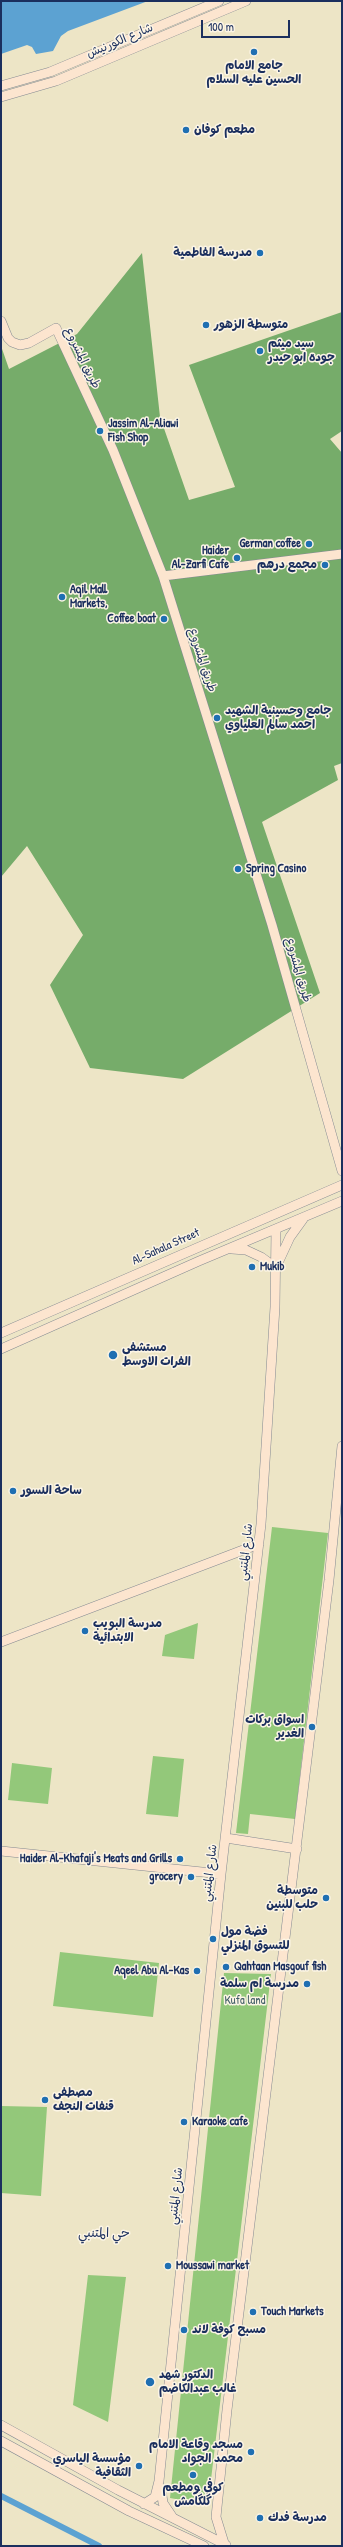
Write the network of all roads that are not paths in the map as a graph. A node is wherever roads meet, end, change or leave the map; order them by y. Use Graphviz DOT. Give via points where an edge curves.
graph roads {
  1 [pos="219,1"];
  2 [pos="246,1"];
  3 [pos="1,86"];
  4 [pos="1,97"];
  5 [pos="1,321"];
  6 [pos="342,554"];
  7 [pos="163,576"];
  8 [pos="342,1171"];
  9 [pos="342,1185"];
  10 [pos="342,1201"];
  11 [pos="304,1218"];
  12 [pos="276,1230"];
  13 [pos="230,1249"];
  14 [pos="276,1268"];
  15 [pos="1,1333"];
  16 [pos="1,1349"];
  17 [pos="342,1446"];
  18 [pos="259,1544"];
  19 [pos="1,1642"];
  20 [pos="226,1838"];
  21 [pos="297,1849"];
  22 [pos="1,1851"];
  23 [pos="221,1874"];
  24 [pos="1,2425"];
  25 [pos="1,2441"];
  26 [pos="159,2481"];
  27 [pos="144,2504"];
  28 [pos="216,2517"];
  29 [pos="173,2518"];
  30 [pos="200,2532"];
  31 [pos="226,2545"];
  32 [pos="204,2546"];
  1 -- 3 [label="street, شارع الكورنيش" via="56,69"];
  2 -- 4 [label="street, شارع الكورنيش" via="56,81"];
  5 -- 7 [label="street, طريق المشروع" via="8,338 20,345 29,344 56,328 113,450"];
  6 -- 7 [label="street"];
  7 -- 8 [label="street, طريق المشروع" via="272,925"];
  9 -- 15 [label="street, Al-Sahala Street"];
  10 -- 11 [label="street"];
  11 -- 12 [label="street"];
  11 -- 14 [label="street" via="290,1238"];
  12 -- 13 [label="street"];
  12 -- 14 [label="street, شارع المتنبي"];
  13 -- 14 [label="street" via="246,1250"];
  13 -- 16 [label="street"];
  14 -- 18 [label="street, شارع المتنبي"];
  17 -- 21 [label="street"];
  18 -- 19 [label="street"];
  18 -- 20 [label="street, شارع المتنبي"];
  20 -- 21 [label="street"];
  20 -- 23 [label="street, شارع المتنبي"];
  21 -- 28 [label="street"];
  22 -- 23 [label="street"];
  23 -- 26 [label="street, شارع المتنبي"];
  24 -- 27 [label="street"];
  25 -- 32 [label="street" via="129,2511"];
  26 -- 27 [label="street, شارع المتنبي" via="155,2497"];
  26 -- 29 [label="street, شارع المتنبي" via="162,2499"];
  27 -- 29 [label="street"];
  28 -- 30 [label="street" via="209,2529"];
  28 -- 31 [label="street"];
  29 -- 30 [label="street"];
  30 -- 31 [label="street"];
}
